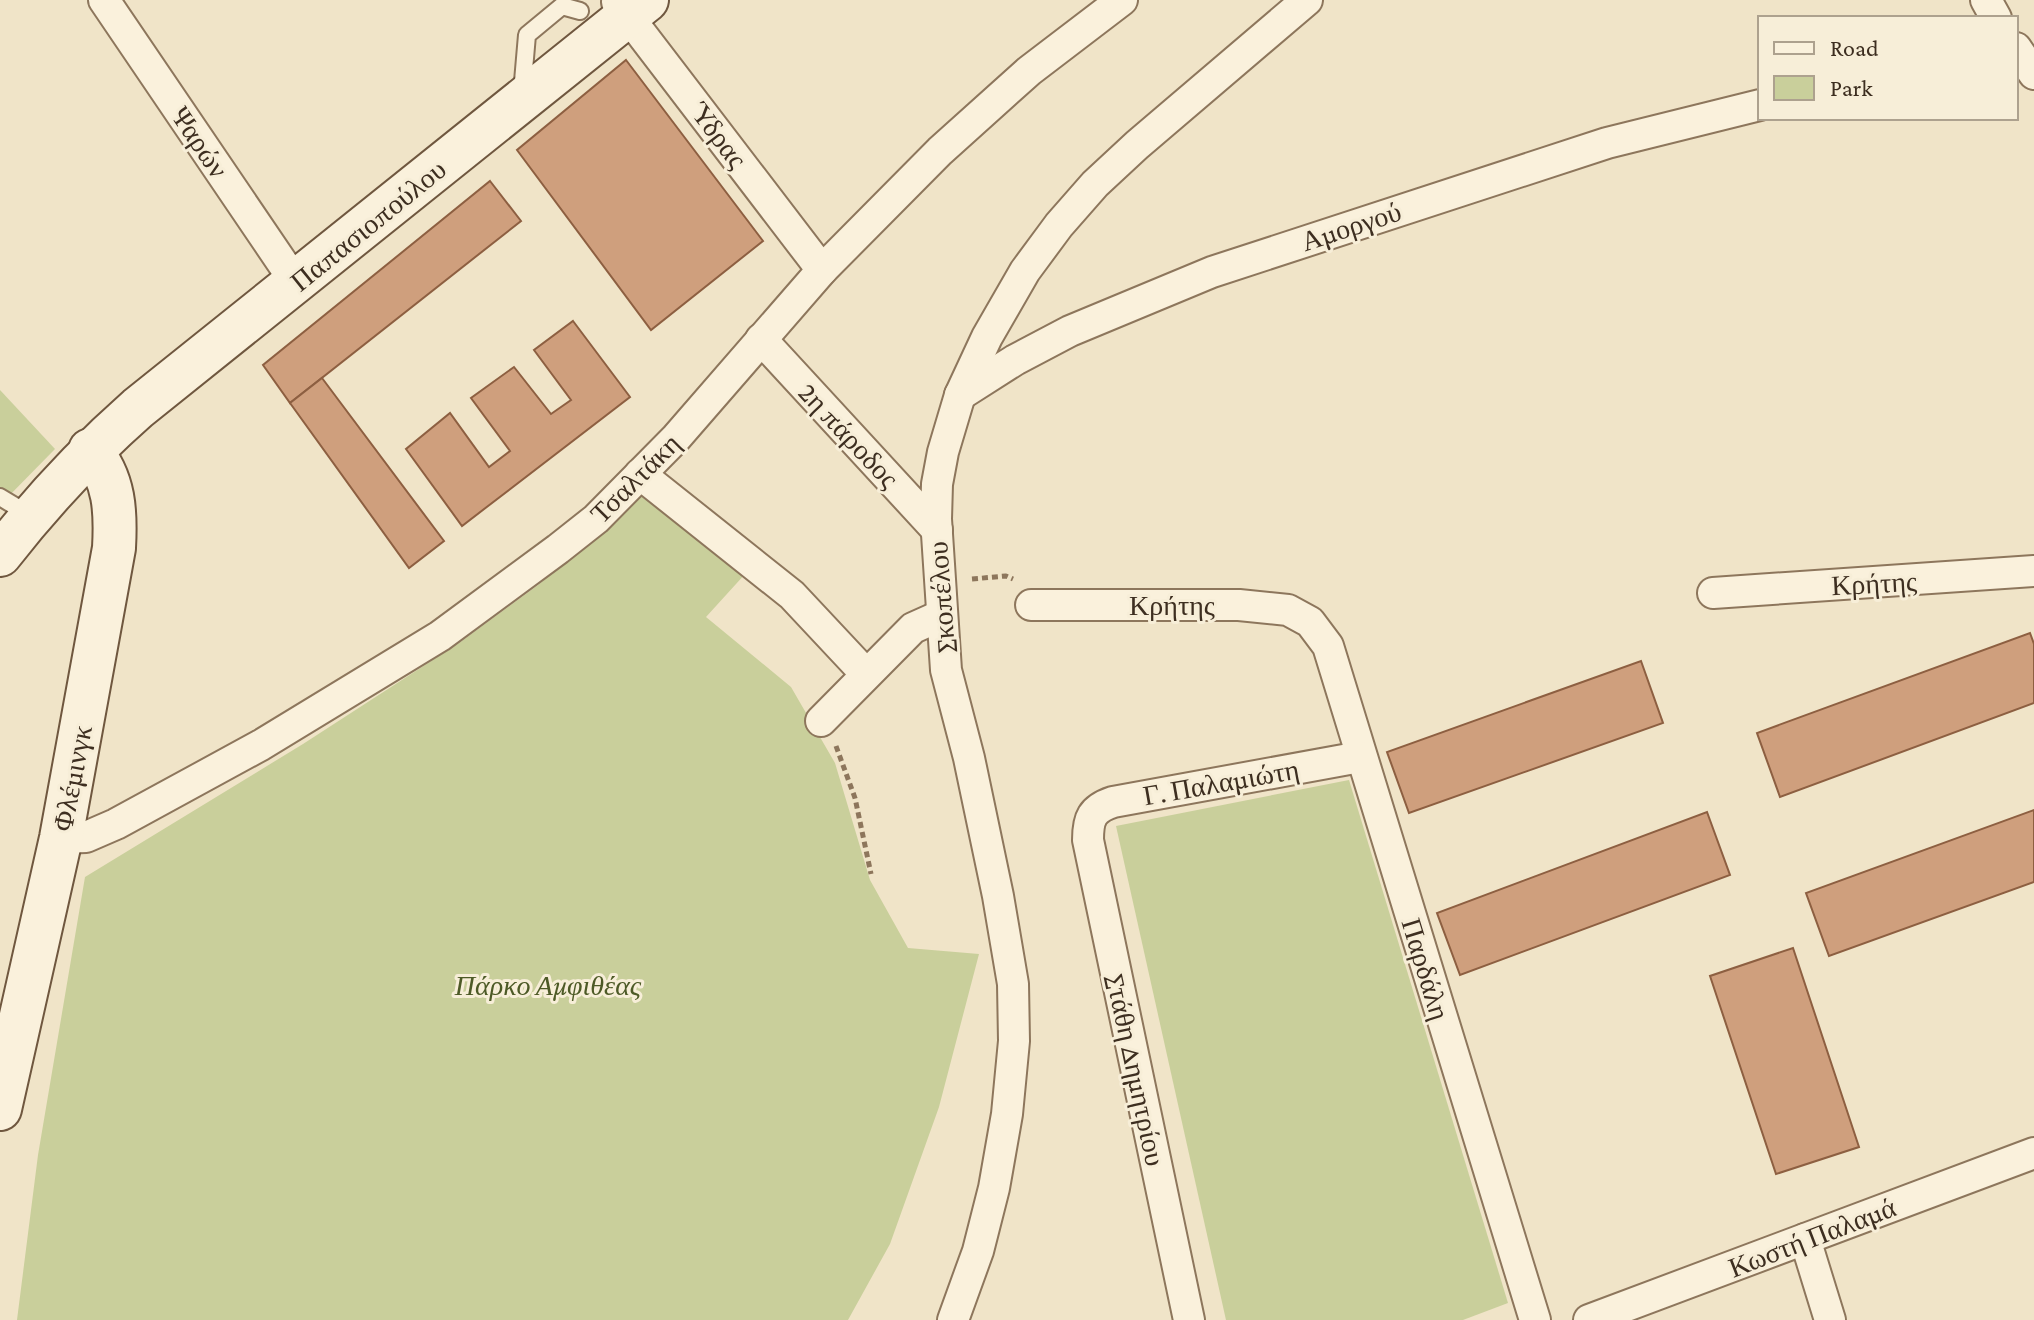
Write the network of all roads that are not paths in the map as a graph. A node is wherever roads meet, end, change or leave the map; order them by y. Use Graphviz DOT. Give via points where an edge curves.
graph roads {
  1 [pos="104,0"];
  2 [pos="1122,0"];
  3 [pos="1307,0"];
  4 [pos="630,5"];
  5 [pos="580,11"];
  6 [pos="2018,51"];
  7 [pos="2034,74"];
  8 [pos="522,101"];
  9 [pos="1758,105"];
  10 [pos="822,270"];
  11 [pos="296,283"];
  12 [pos="761,339"];
  13 [pos="960,395"];
  14 [pos="90,450"];
  15 [pos="640,474"];
  16 [pos="16,506"];
  17 [pos="937,530"];
  18 [pos="0,555"];
  19 [pos="2034,571"];
  20 [pos="1713,593"];
  21 [pos="1031,605"];
  22 [pos="942,615"];
  23 [pos="1310,622"];
  24 [pos="866,674"];
  25 [pos="821,721"];
  26 [pos="1360,757"];
  27 [pos="1088,820"];
  28 [pos="61,838"];
  29 [pos="0,1109"];
  30 [pos="2034,1153"];
  31 [pos="1805,1239"];
  32 [pos="953,1320"];
  33 [pos="1189,1320"];
  34 [pos="1535,1320"];
  35 [pos="1589,1320"];
  36 [pos="1830,1320"];
  1 -- 11 [label="street, Ψαρών"];
  2 -- 10 [label="street, Τσαλτάκη" via="990,103"];
  3 -- 13 [label="street, Σκοπέλου" via="1095,184 1025,271"];
  4 -- 8 [label="main road, Παπασιοπούλου"];
  4 -- 10 [label="street, Ύδρας"];
  5 -- 8 [label="lane" via="562,6 527,35"];
  6 -- 7 [label="street"];
  8 -- 11 [label="main road, Παπασιοπούλου"];
  9 -- 13 [label="street, Αμοργού" via="1607,143 1212,272 1070,331"];
  10 -- 12 [label="street, Τσαλτάκη"];
  11 -- 14 [label="main road, Παπασιοπούλου"];
  12 -- 15 [label="street, Τσαλτάκη" via="711,401"];
  12 -- 17 [label="street, 2η πάροδος"];
  13 -- 17 [label="street, Σκοπέλου" via="940,462"];
  14 -- 16 [label="main road, Παπασιοπούλου"];
  14 -- 28 [label="main road, Φλέμινγκ" via="105,470 114,503 114,548"];
  15 -- 24 [label="street" via="765,571"];
  15 -- 28 [label="street, Τσαλτάκη" via="596,519 440,636 261,745 116,824 86,837"];
  16 -- 18 [label="main road, Παπασιοπούλου"];
  17 -- 22 [label="street, Σκοπέλου"];
  19 -- 20 [label="street, Κρήτης"];
  21 -- 23 [label="street, Κρήτης" via="1239,605 1288,610"];
  22 -- 24 [label="street" via="913,628"];
  22 -- 32 [label="street, Σκοπέλου" via="946,670 1013,984 1014,1041 994,1188"];
  23 -- 26 [label="street, Παρδάλη" via="1328,646"];
  24 -- 25 [label="street"];
  26 -- 27 [label="street, Γ. Παλαμιώτη" via="1113,802"];
  26 -- 34 [label="street, Παρδάλη"];
  27 -- 33 [label="street, Στάθη Δημητρίου"];
  28 -- 29 [label="main road, Φλέμινγκ"];
  30 -- 31 [label="street, Κωστή Παλαμά"];
  31 -- 35 [label="street, Κωστή Παλαμά"];
  31 -- 36 [label="street"];
}
